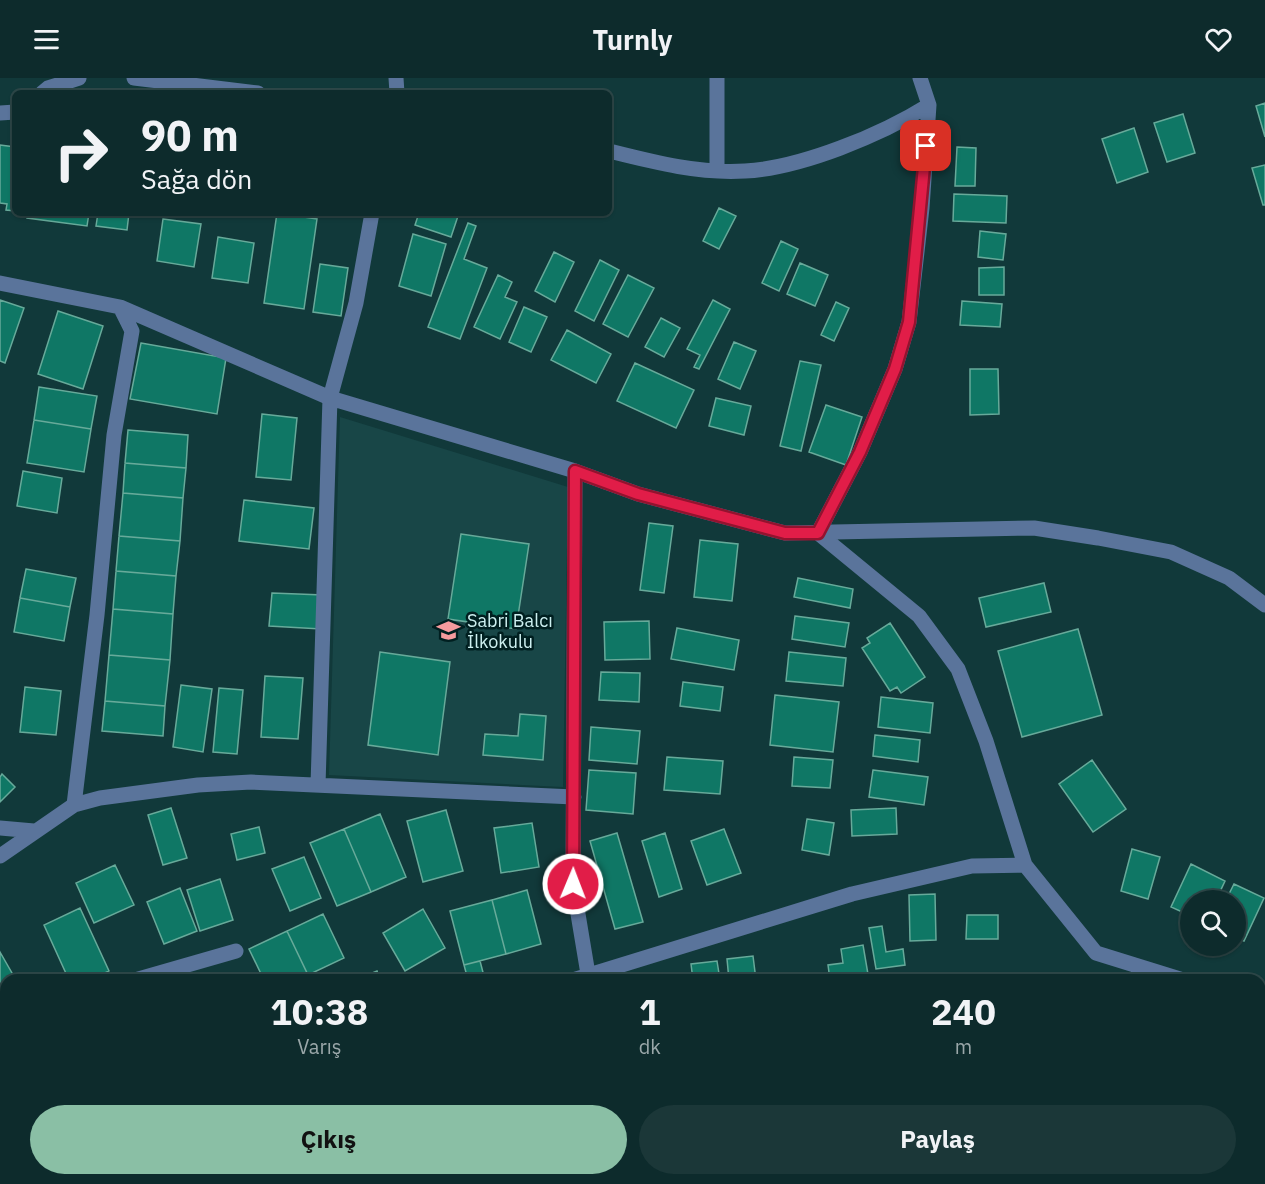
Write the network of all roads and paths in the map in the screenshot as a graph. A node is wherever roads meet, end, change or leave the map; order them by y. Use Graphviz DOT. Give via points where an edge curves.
graph roads {
  1 [pos="79,78"];
  2 [pos="134,78"];
  3 [pos="717,78"];
  4 [pos="920,78"];
  5 [pos="46,90"];
  6 [pos="233,90"];
  7 [pos="929,105"];
  8 [pos="612,153"];
  9 [pos="717,170"];
  10 [pos="371,216"];
  11 [pos="0,283"];
  12 [pos="120,307"];
  13 [pos="330,398"];
  14 [pos="575,471"];
  15 [pos="818,533"];
  16 [pos="1265,605"];
  17 [pos="318,785"];
  18 [pos="574,797"];
  19 [pos="74,804"];
  20 [pos="0,828"];
  21 [pos="34,831"];
  22 [pos="0,856"];
  23 [pos="1024,865"];
  24 [pos="236,951"];
  25 [pos="156,974"];
  26 [pos="588,974"];
  27 [pos="1164,974"];
  1 -- 5 [label="street"];
  2 -- 6 [label="street"];
  3 -- 9 [label="street"];
  4 -- 7 [label="street"];
  7 -- 9 [label="street" via="900,123 798,162 745,171"];
  7 -- 15 [label="street" via="909,322 895,369 860,452"];
  8 -- 9 [label="street" via="678,167"];
  10 -- 13 [label="street" via="356,303"];
  11 -- 12 [label="street"];
  12 -- 13 [label="street"];
  12 -- 19 [label="street" via="132,331 114,435"];
  13 -- 14 [label="street"];
  13 -- 17 [label="street"];
  14 -- 15 [label="street" via="638,494 785,533"];
  14 -- 18 [label="street"];
  15 -- 16 [label="street" via="1034,528 1098,538 1171,552 1229,578"];
  15 -- 23 [label="street" via="919,616 958,669 986,741"];
  17 -- 18 [label="street"];
  17 -- 19 [label="street" via="198,785"];
  18 -- 26 [label="street" via="573,884"];
  19 -- 21 [label="street"];
  20 -- 21 [label="street"];
  21 -- 22 [label="street"];
  23 -- 26 [label="street" via="972,866 852,894"];
  23 -- 27 [label="street" via="1096,953"];
  24 -- 25 [label="street"];
}
